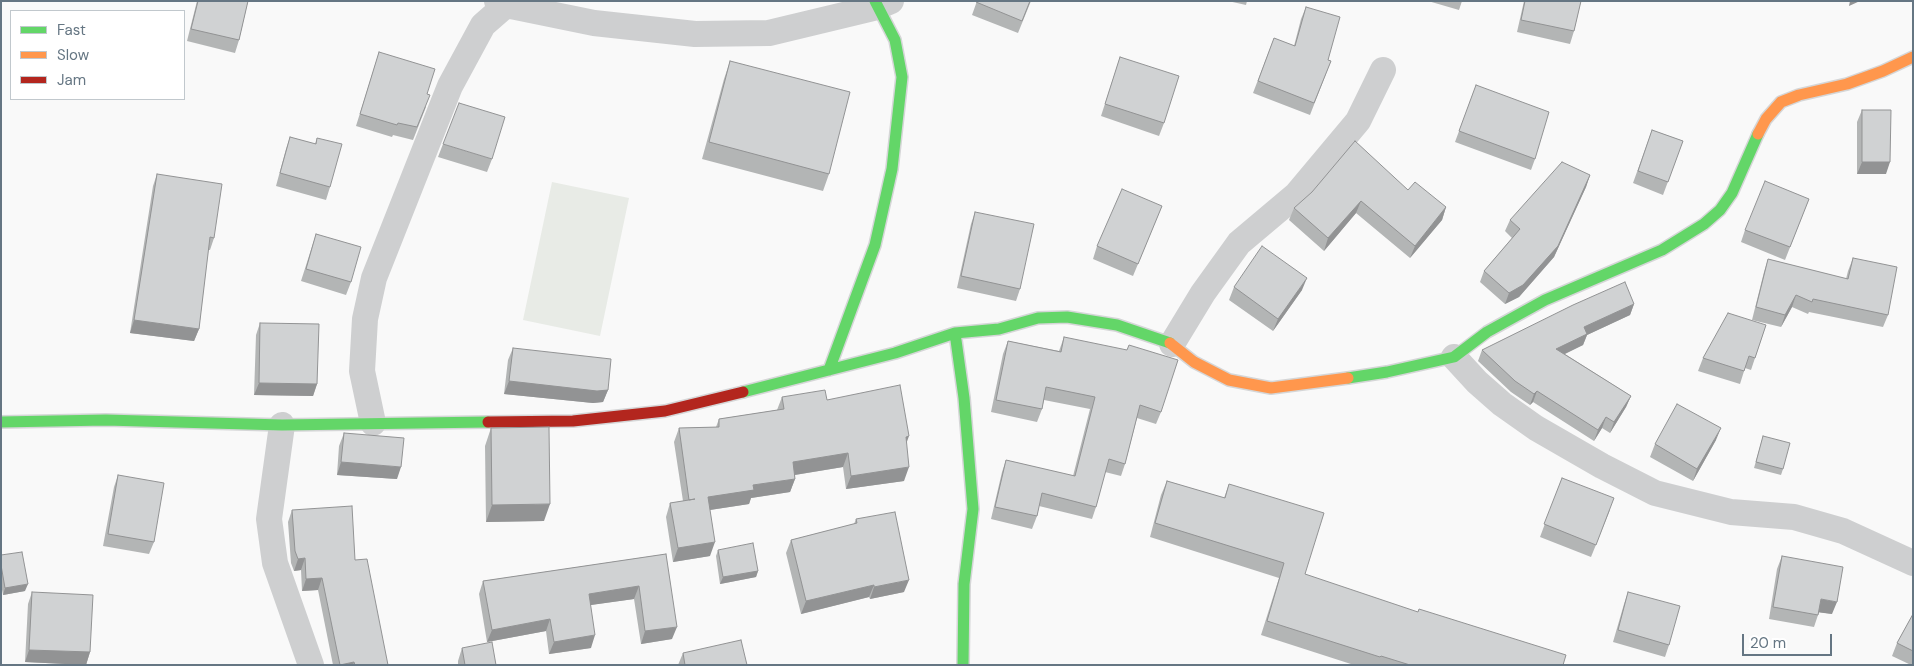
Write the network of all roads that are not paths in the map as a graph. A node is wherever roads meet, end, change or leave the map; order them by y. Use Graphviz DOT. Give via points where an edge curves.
graph roads {
  1 [pos="501,3"];
  2 [pos="881,3"];
  3 [pos="1913,57"];
  4 [pos="1383,70"];
  5 [pos="955,333"];
  6 [pos="1172,344"];
  7 [pos="1454,357"];
  8 [pos="829,370"];
  9 [pos="1,422"];
  10 [pos="373,423"];
  11 [pos="282,425"];
  12 [pos="1913,563"];
  13 [pos="311,665"];
  14 [pos="964,665"];
  1 -- 2 [label="street" via="594,23 695,34 769,33"];
  1 -- 10 [label="street" via="483,25 450,86 374,278 365,319 362,371"];
  2 -- 8 [label="street" via="895,40 902,77 892,169 875,245"];
  3 -- 7 [label="street" via="1847,84 1781,102 1766,119 1732,193 1704,224 1662,250 1545,300 1487,332"];
  4 -- 6 [label="street" via="1358,121 1296,195 1238,242"];
  5 -- 6 [label="street" via="999,329 1038,318 1067,317 1118,325"];
  5 -- 8 [label="street" via="896,353"];
  5 -- 14 [label="street" via="973,509 964,584"];
  6 -- 7 [label="street" via="1194,362 1229,380 1271,388 1387,372"];
  7 -- 12 [label="street" via="1502,404 1536,428 1655,493 1731,512 1794,517 1843,531"];
  8 -- 10 [label="street" via="666,411 573,421"];
  9 -- 11 [label="street" via="106,420"];
  10 -- 11 [label="street"];
  11 -- 13 [label="street" via="269,518 275,563"];
}
